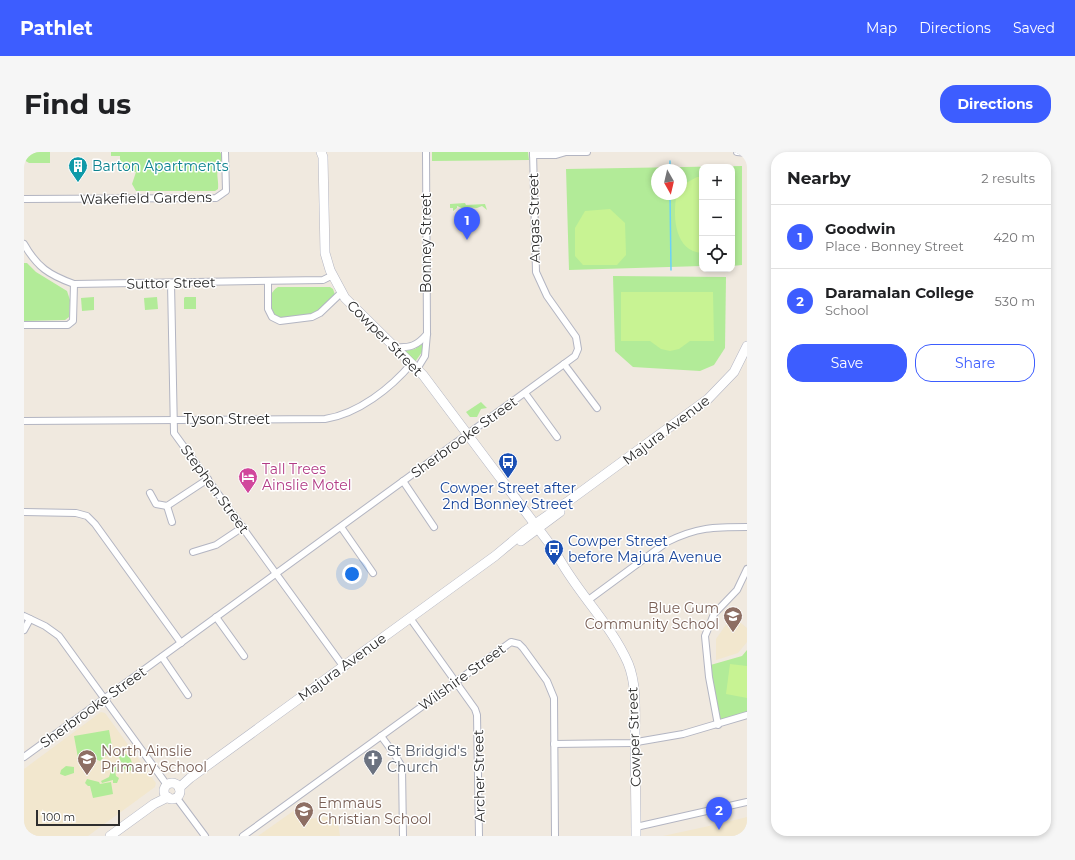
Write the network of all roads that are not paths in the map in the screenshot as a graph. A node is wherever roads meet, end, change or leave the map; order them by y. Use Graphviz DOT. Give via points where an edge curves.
graph roads {
  1 [pos="225,152"];
  2 [pos="426,152"];
  3 [pos="565,152"];
  4 [pos="588,152"];
  5 [pos="737,152"];
  6 [pos="747,153"];
  7 [pos="323,154"];
  8 [pos="533,154"];
  9 [pos="24,199"];
  10 [pos="24,244"];
  11 [pos="31,256"];
  12 [pos="24,259"];
  13 [pos="333,275"];
  14 [pos="268,281"];
  15 [pos="171,283"];
  16 [pos="74,284"];
  17 [pos="342,292"];
  18 [pos="24,325"];
  19 [pos="427,334"];
  20 [pos="578,344"];
  21 [pos="747,346"];
  22 [pos="395,347"];
  23 [pos="564,364"];
  24 [pos="414,366"];
  25 [pos="525,393"];
  26 [pos="597,408"];
  27 [pos="173,420"];
  28 [pos="24,421"];
  29 [pos="467,435"];
  30 [pos="557,437"];
  31 [pos="208,480"];
  32 [pos="403,481"];
  33 [pos="150,493"];
  34 [pos="570,500"];
  35 [pos="167,506"];
  36 [pos="24,512"];
  37 [pos="557,515"];
  38 [pos="172,522"];
  39 [pos="747,526"];
  40 [pos="243,527"];
  41 [pos="341,527"];
  42 [pos="434,527"];
  43 [pos="534,528"];
  44 [pos="550,543"];
  45 [pos="194,552"];
  46 [pos="562,564"];
  47 [pos="747,569"];
  48 [pos="373,573"];
  49 [pos="276,574"];
  50 [pos="587,601"];
  51 [pos="216,617"];
  52 [pos="27,618"];
  53 [pos="410,618"];
  54 [pos="24,630"];
  55 [pos="181,643"];
  56 [pos="244,656"];
  57 [pos="162,657"];
  58 [pos="343,666"];
  59 [pos="455,681"];
  60 [pos="188,695"];
  61 [pos="105,698"];
  62 [pos="747,715"];
  63 [pos="718,725"];
  64 [pos="381,736"];
  65 [pos="635,743"];
  66 [pos="554,744"];
  67 [pos="24,757"];
  68 [pos="172,790"];
  69 [pos="747,802"];
  70 [pos="636,832"];
  71 [pos="110,836"];
  72 [pos="205,836"];
  73 [pos="243,836"];
  74 [pos="403,836"];
  75 [pos="479,836"];
  76 [pos="555,836"];
  1 -- 9 [label="street, Wakefield Gardens" via="226,191 216,198"];
  2 -- 19 [label="street, Bonney Street"];
  3 -- 4 [label="street"];
  3 -- 8 [label="street" via="556,155"];
  5 -- 6 [label="street"];
  7 -- 13 [label="main road, Cowper Street" via="325,253"];
  8 -- 20 [label="street, Angas Street" via="536,272 547,296 576,337"];
  10 -- 11 [label="street, Suttor Street"];
  11 -- 12 [label="street"];
  11 -- 16 [label="street, Suttor Street" via="51,274"];
  13 -- 14 [label="street, Suttor Street" via="323,280"];
  13 -- 17 [label="main road, Cowper Street"];
  14 -- 15 [label="street, Suttor Street"];
  14 -- 17 [label="street" via="268,308 272,317 280,321 312,317 320,313"];
  15 -- 16 [label="street, Suttor Street"];
  15 -- 27 [label="street, Stephen Street"];
  16 -- 18 [label="street" via="73,322 68,325"];
  17 -- 22 [label="main road, Cowper Street" via="356,310"];
  19 -- 22 [label="street" via="413,346"];
  19 -- 24 [label="street, Bonney Street" via="425,356"];
  20 -- 23 [label="street, Sherbrooke Street" via="576,356"];
  21 -- 34 [label="main road, Majura Avenue" via="734,372 708,399"];
  22 -- 24 [label="main road, Cowper Street"];
  23 -- 25 [label="street, Sherbrooke Street"];
  23 -- 26 [label="street"];
  24 -- 27 [label="street, Tyson Street" via="371,399 339,417"];
  24 -- 29 [label="main road, Cowper Street"];
  25 -- 29 [label="street, Sherbrooke Street"];
  25 -- 30 [label="street, Sherbrooke Street"];
  27 -- 28 [label="street, Tyson Street"];
  27 -- 31 [label="street, Stephen Street" via="174,433"];
  29 -- 32 [label="street, Sherbrooke Street"];
  29 -- 43 [label="main road, Cowper Street" via="512,495 518,499"];
  31 -- 35 [label="street"];
  31 -- 40 [label="street, Stephen Street"];
  32 -- 41 [label="street, Sherbrooke Street"];
  32 -- 42 [label="street, Sherbrooke Street"];
  33 -- 35 [label="street" via="156,504"];
  34 -- 37 [label="main road, Majura Avenue"];
  34 -- 43 [label="main road, Majura Avenue"];
  35 -- 38 [label="street"];
  36 -- 55 [label="street" via="76,513 87,516"];
  37 -- 43 [label="main road, Majura Avenue"];
  37 -- 44 [label="main road" via="549,526"];
  39 -- 50 [label="street" via="717,527 684,534 668,542"];
  40 -- 45 [label="street" via="216,545"];
  40 -- 49 [label="street, Stephen Street"];
  41 -- 48 [label="street"];
  41 -- 49 [label="street, Sherbrooke Street"];
  43 -- 44 [label="main road, Cowper Street"];
  43 -- 46 [label="main road, Cowper Street" via="550,554"];
  43 -- 53 [label="main road, Majura Avenue" via="508,544"];
  44 -- 46 [label="main road, Cowper Street"];
  46 -- 50 [label="main road, Cowper Street"];
  47 -- 63 [label="street" via="737,590 714,614 706,636 709,677"];
  49 -- 51 [label="street, Sherbrooke Street"];
  49 -- 58 [label="street, Stephen Street"];
  50 -- 65 [label="main road, Cowper Street" via="615,637 629,664 634,693"];
  51 -- 55 [label="street, Sherbrooke Street"];
  51 -- 56 [label="street"];
  52 -- 54 [label="street"];
  52 -- 61 [label="street" via="59,636"];
  53 -- 58 [label="main road, Majura Avenue"];
  53 -- 59 [label="street, Archer Street"];
  55 -- 57 [label="street, Sherbrooke Street"];
  57 -- 60 [label="street"];
  57 -- 61 [label="street, Sherbrooke Street"];
  58 -- 68 [label="main road, Majura Avenue"];
  59 -- 64 [label="street, Wilshire Street"];
  59 -- 66 [label="street, Wilshire Street" via="511,642 519,644 552,689"];
  59 -- 75 [label="street, Archer Street" via="475,709 478,721"];
  61 -- 67 [label="street, Sherbrooke Street"];
  61 -- 68 [label="street"];
  62 -- 63 [label="street"];
  63 -- 65 [label="street"];
  64 -- 73 [label="street, Wilshire Street"];
  64 -- 74 [label="street" via="402,767"];
  65 -- 66 [label="street"];
  65 -- 70 [label="main road, Cowper Street"];
  66 -- 76 [label="street, Wilshire Street"];
  68 -- 71 [label="main road, Majura Avenue"];
  68 -- 72 [label="street"];
  69 -- 70 [label="street"];
}
